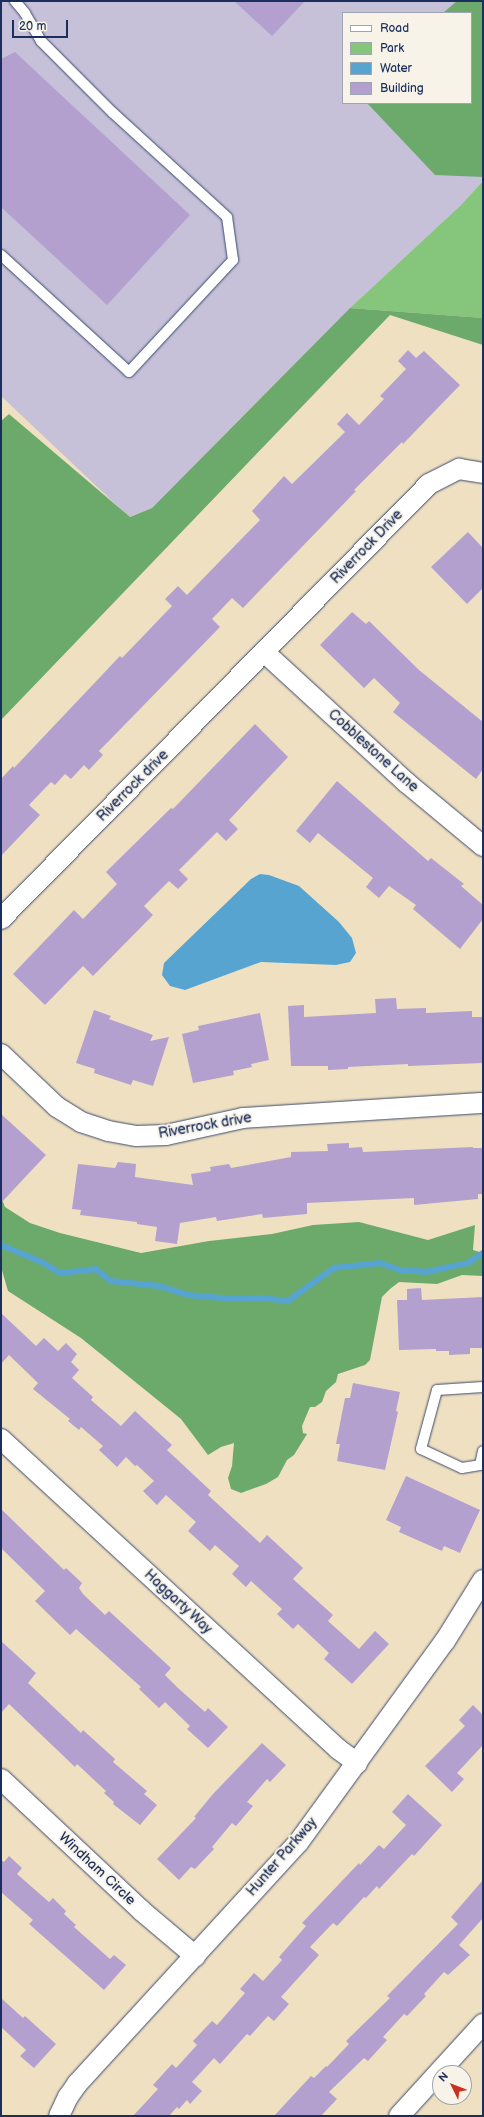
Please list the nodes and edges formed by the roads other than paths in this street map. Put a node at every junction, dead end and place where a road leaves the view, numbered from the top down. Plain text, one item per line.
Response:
1 (15, 1) edge
2 (1, 255) edge
3 (483, 473) edge
4 (264, 652) junction
5 (483, 846) edge
6 (1, 919) edge
7 (1, 1054) edge
8 (483, 1103) edge
9 (483, 1387) edge
10 (1, 1439) edge
11 (483, 1451) edge
12 (483, 1580) edge
13 (357, 1763) junction
14 (1, 1779) edge
15 (194, 1956) junction
16 (483, 2024) edge
17 (59, 2116) edge
18 (399, 2116) edge

1 - 2 lane
3 - 4 street, Riverrock Drive
4 - 5 street, Cobblestone Lane
4 - 6 street, Riverrock drive
7 - 8 street, Riverrock drive
9 - 11 lane
10 - 13 street, Haggarty Way
12 - 13 street, Hunter Parkway
13 - 15 street, Hunter Parkway
14 - 15 street, Windham Circle
15 - 17 street, Hunter Parkway
16 - 18 street

